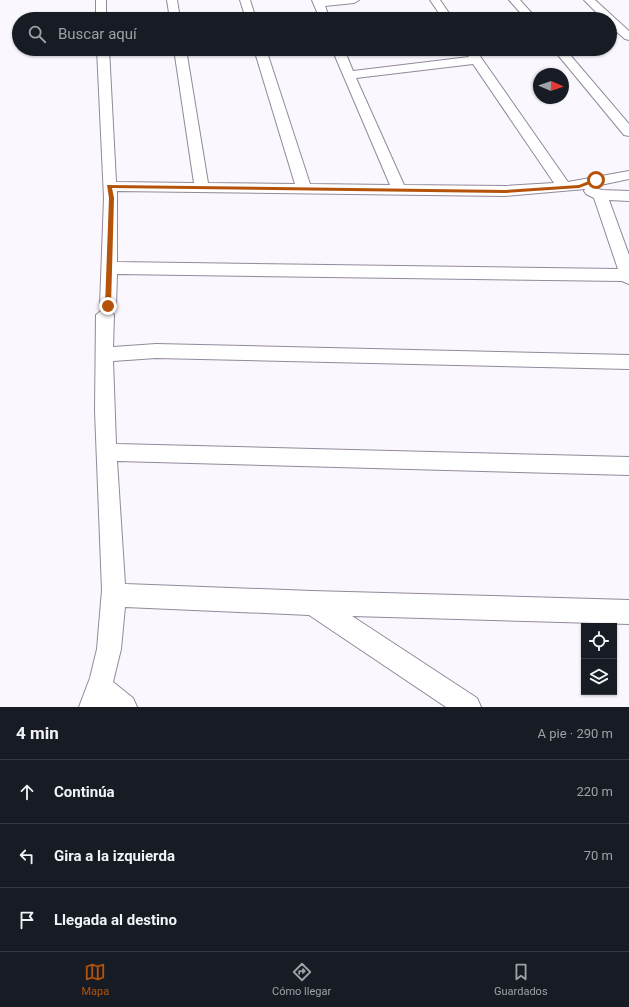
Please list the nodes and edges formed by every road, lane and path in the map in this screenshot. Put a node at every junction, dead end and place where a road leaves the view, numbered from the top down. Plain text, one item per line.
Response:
1 (100, 0) edge
2 (172, 0) edge
3 (245, 0) edge
4 (354, 0) edge
5 (435, 0) edge
6 (514, 0) edge
7 (589, 0) edge
8 (318, 2) edge
9 (101, 12) edge
10 (175, 12) edge
11 (248, 12) edge
12 (322, 12) edge
13 (443, 12) edge
14 (525, 12) edge
15 (602, 12) edge
16 (617, 26) edge
17 (629, 37) edge
18 (103, 56) edge
19 (181, 56) edge
20 (262, 56) edge
21 (341, 56) edge
22 (474, 56) edge
23 (565, 56) edge
24 (477, 60) junction
25 (349, 75) junction
26 (629, 132) edge
27 (629, 175) edge
28 (109, 186) junction
29 (579, 186) junction
30 (564, 187) junction
31 (202, 188) junction
32 (304, 189) junction
33 (399, 190) junction
34 (600, 195) junction
35 (629, 196) edge
36 (108, 268) junction
37 (628, 276) edge
38 (104, 355) junction
39 (629, 362) edge
40 (106, 452) junction
41 (629, 466) edge
42 (115, 595) junction
43 (312, 604) junction
44 (629, 612) edge
45 (96, 698) edge
46 (124, 707) edge
47 (468, 707) edge

1 - 9 street
2 - 10 street
3 - 11 street
4 - 8 street
5 - 13 street
6 - 14 street
7 - 15 street
8 - 12 street
16 - 17 street
18 - 28 street
19 - 31 street
20 - 32 street
21 - 25 street
22 - 24 street
23 - 26 street
24 - 25 street
24 - 30 street
25 - 33 street
27 - 29 street
28 - 31 street
28 - 36 street
29 - 30 street
29 - 34 street
30 - 33 street
31 - 32 street
32 - 33 street
34 - 35 street
34 - 37 street
36 - 37 street
36 - 38 street
38 - 39 street
38 - 40 street
40 - 41 street
40 - 42 street
42 - 43 street
42 - 45 street
43 - 44 street
43 - 47 street
45 - 46 street

